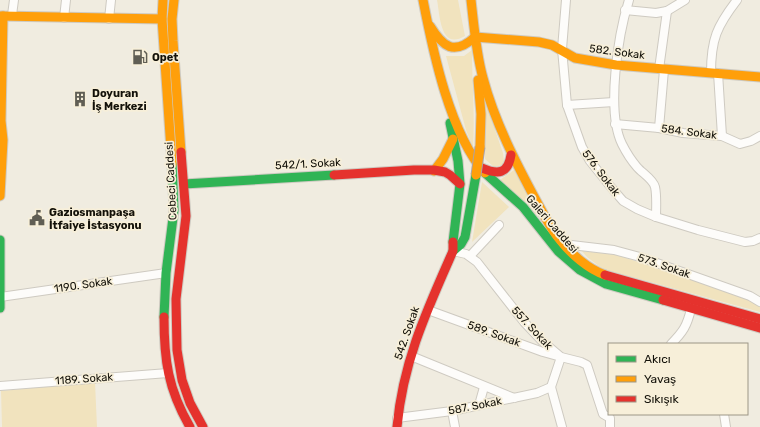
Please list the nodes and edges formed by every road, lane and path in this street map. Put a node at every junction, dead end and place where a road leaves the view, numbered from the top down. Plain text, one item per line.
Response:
1 (14, 0) edge
2 (66, 0) edge
3 (111, 0) edge
4 (163, 0) edge
5 (174, 0) edge
6 (423, 0) edge
7 (471, 0) edge
8 (566, 0) edge
9 (629, 0) edge
10 (685, 0) edge
11 (737, 0) edge
12 (625, 10) junction
13 (667, 11) junction
14 (5, 16) edge
15 (64, 18) junction
16 (109, 19) junction
17 (162, 19) junction
18 (172, 19) junction
19 (427, 20) junction
20 (475, 37) junction
21 (562, 49) junction
22 (478, 58) junction
23 (616, 65) junction
24 (1, 69) edge
25 (661, 69) junction
26 (714, 73) junction
27 (760, 77) edge
28 (446, 94) junction
29 (614, 102) junction
30 (567, 105) junction
31 (0, 122) edge
32 (615, 124) junction
33 (659, 128) junction
34 (722, 136) junction
35 (760, 136) edge
36 (454, 139) junction
37 (511, 155) junction
38 (1, 169) edge
39 (477, 170) junction
40 (434, 171) junction
41 (184, 184) junction
42 (460, 184) junction
43 (173, 185) junction
44 (0, 196) edge
45 (656, 217) junction
46 (500, 225) dead end
47 (760, 238) edge
48 (0, 240) edge
49 (563, 244) junction
50 (453, 251) junction
51 (470, 256) junction
52 (166, 273) junction
53 (0, 297) edge
54 (760, 302) edge
55 (0, 308) edge
56 (691, 309) junction
57 (428, 310) junction
58 (760, 320) edge
59 (760, 328) edge
60 (672, 343) edge
61 (411, 356) junction
62 (561, 357) junction
63 (168, 373) junction
64 (0, 386) edge
65 (484, 387) junction
66 (551, 387) junction
67 (514, 398) junction
68 (479, 405) junction
69 (608, 409) edge
70 (452, 411) junction
71 (603, 414) junction
72 (195, 415) junction
73 (724, 415) edge
74 (397, 423) edge
75 (188, 425) edge
76 (202, 427) edge
77 (455, 427) edge
78 (562, 427) edge
79 (610, 427) edge
80 (726, 427) edge

1 - 14 street
2 - 15 street
3 - 16 street
4 - 17 main road, Cebeci Caddesi
5 - 18 main road, Cebeci Caddesi
6 - 19 main road, Galeri Caddesi
7 - 20 main road, Galeri Caddesi
8 - 21 street, 576. Sokak
9 - 12 street
10 - 13 street
11 - 26 street
12 - 13 street
12 - 23 street
13 - 25 street
14 - 15 main road
14 - 24 main road
15 - 16 main road
16 - 17 main road
17 - 18 main road
17 - 43 main road, Cebeci Caddesi
18 - 41 main road, Cebeci Caddesi
19 - 20 main road
19 - 28 main road, Galeri Caddesi
20 - 21 main road, 582. Sokak
20 - 22 main road, Galeri Caddesi
21 - 23 main road, 582. Sokak
21 - 30 street, 576. Sokak
22 - 37 main road, Galeri Caddesi
22 - 39 main road, bridge
23 - 25 main road, 582. Sokak
23 - 29 street
24 - 31 main road
25 - 26 main road, 582. Sokak
25 - 33 street
26 - 27 main road, 582. Sokak
26 - 34 street
28 - 36 main road
28 - 39 main road, Galeri Caddesi
29 - 30 street
29 - 32 street
30 - 45 street, 576. Sokak
31 - 38 main road
32 - 33 street, 584. Sokak
32 - 45 street
33 - 34 street, 584. Sokak
34 - 35 street, 584. Sokak
36 - 40 main road
36 - 42 main road
37 - 39 main road
37 - 49 main road, Galeri Caddesi
38 - 44 main road
39 - 50 main road
39 - 56 main road, Galeri Caddesi
40 - 41 main road, 542/1. Sokak
40 - 42 main road, 542/1. Sokak
41 - 43 main road, 542/1. Sokak
41 - 72 main road, Cebeci Caddesi
42 - 50 main road
43 - 52 main road, Cebeci Caddesi
45 - 47 street, 576. Sokak
46 - 51 street
48 - 53 main road
49 - 54 street, 573. Sokak
49 - 58 main road, Galeri Caddesi
50 - 51 street
50 - 57 main road, 542. Sokak
51 - 62 street, 557. Sokak
52 - 53 street, 1190. Sokak
52 - 63 main road, Cebeci Caddesi
53 - 55 main road
56 - 59 main road, Galeri Caddesi
56 - 60 street
57 - 61 main road, 542. Sokak
57 - 62 street, 589. Sokak
61 - 65 street
61 - 74 main road, 542. Sokak
62 - 66 street
62 - 71 street, 557. Sokak
63 - 64 street, 1189. Sokak
63 - 75 main road, Cebeci Caddesi
65 - 67 street
65 - 68 street
66 - 67 street, 587. Sokak
66 - 78 street
67 - 68 street, 587. Sokak
68 - 70 street, 587. Sokak
69 - 71 street
70 - 74 street, 587. Sokak
70 - 77 street
71 - 79 street, 557. Sokak
72 - 75 main road
72 - 76 main road, Cebeci Caddesi
73 - 80 street

